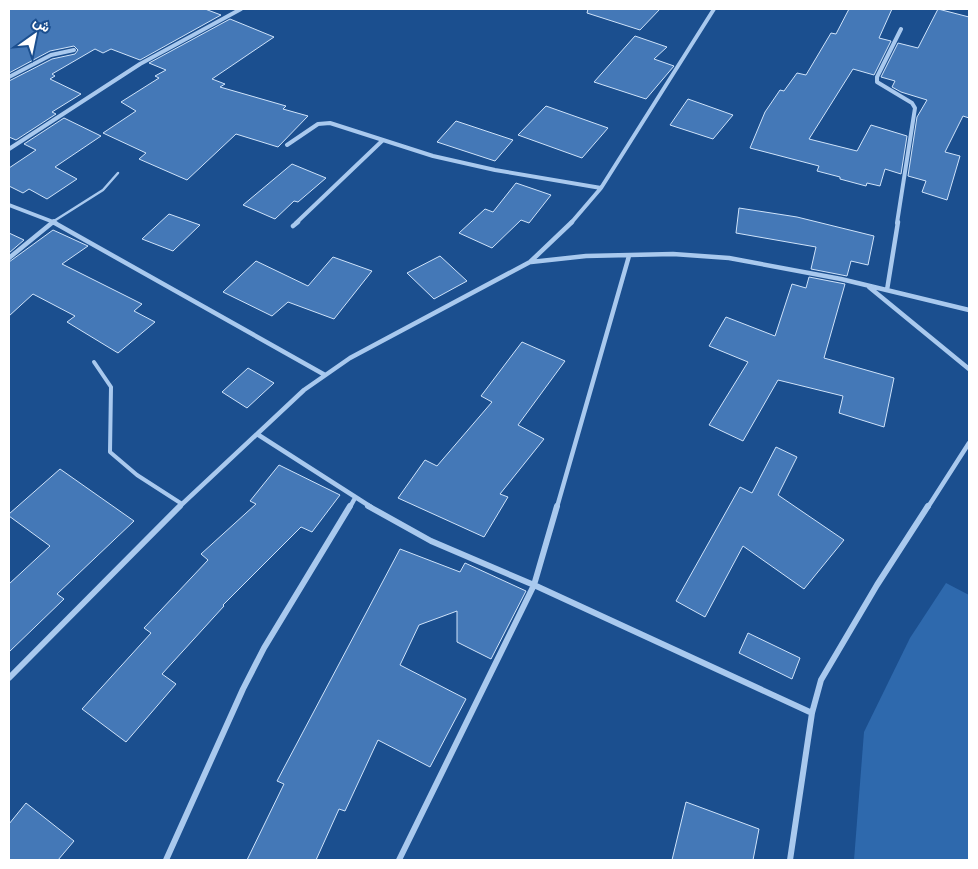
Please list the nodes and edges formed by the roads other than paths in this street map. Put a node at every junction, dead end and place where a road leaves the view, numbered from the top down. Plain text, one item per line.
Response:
1 (241, 9) edge
2 (714, 9) edge
3 (901, 28) dead end
4 (74, 50) dead end
5 (9, 77) edge
6 (383, 140) junction
7 (287, 146) dead end
8 (9, 149) edge
9 (118, 173) dead end
10 (602, 188) junction
11 (9, 205) edge
12 (54, 222) junction
13 (293, 226) dead end
14 (629, 256) junction
15 (9, 258) edge
16 (530, 262) junction
17 (868, 286) junction
18 (887, 290) junction
19 (969, 310) edge
20 (94, 362) dead end
21 (969, 369) edge
22 (325, 375) junction
23 (257, 434) junction
24 (969, 443) edge
25 (354, 498) junction
26 (182, 504) junction
27 (534, 585) junction
28 (9, 678) edge
29 (812, 713) junction
30 (166, 860) edge
31 (399, 860) edge
32 (790, 860) edge

1 - 8 street
2 - 10 street
3 - 18 street
4 - 5 street
6 - 7 street
6 - 10 street
6 - 13 street
9 - 12 lane
10 - 16 street
11 - 12 street
12 - 15 street
12 - 22 street
14 - 16 street
14 - 17 street
14 - 27 street
16 - 22 street
17 - 18 street
17 - 21 street
18 - 19 street
20 - 26 lane
22 - 23 street
23 - 25 street
23 - 26 street
24 - 29 street
25 - 27 street
25 - 30 street
26 - 28 street
27 - 29 street
27 - 31 street
29 - 32 street

